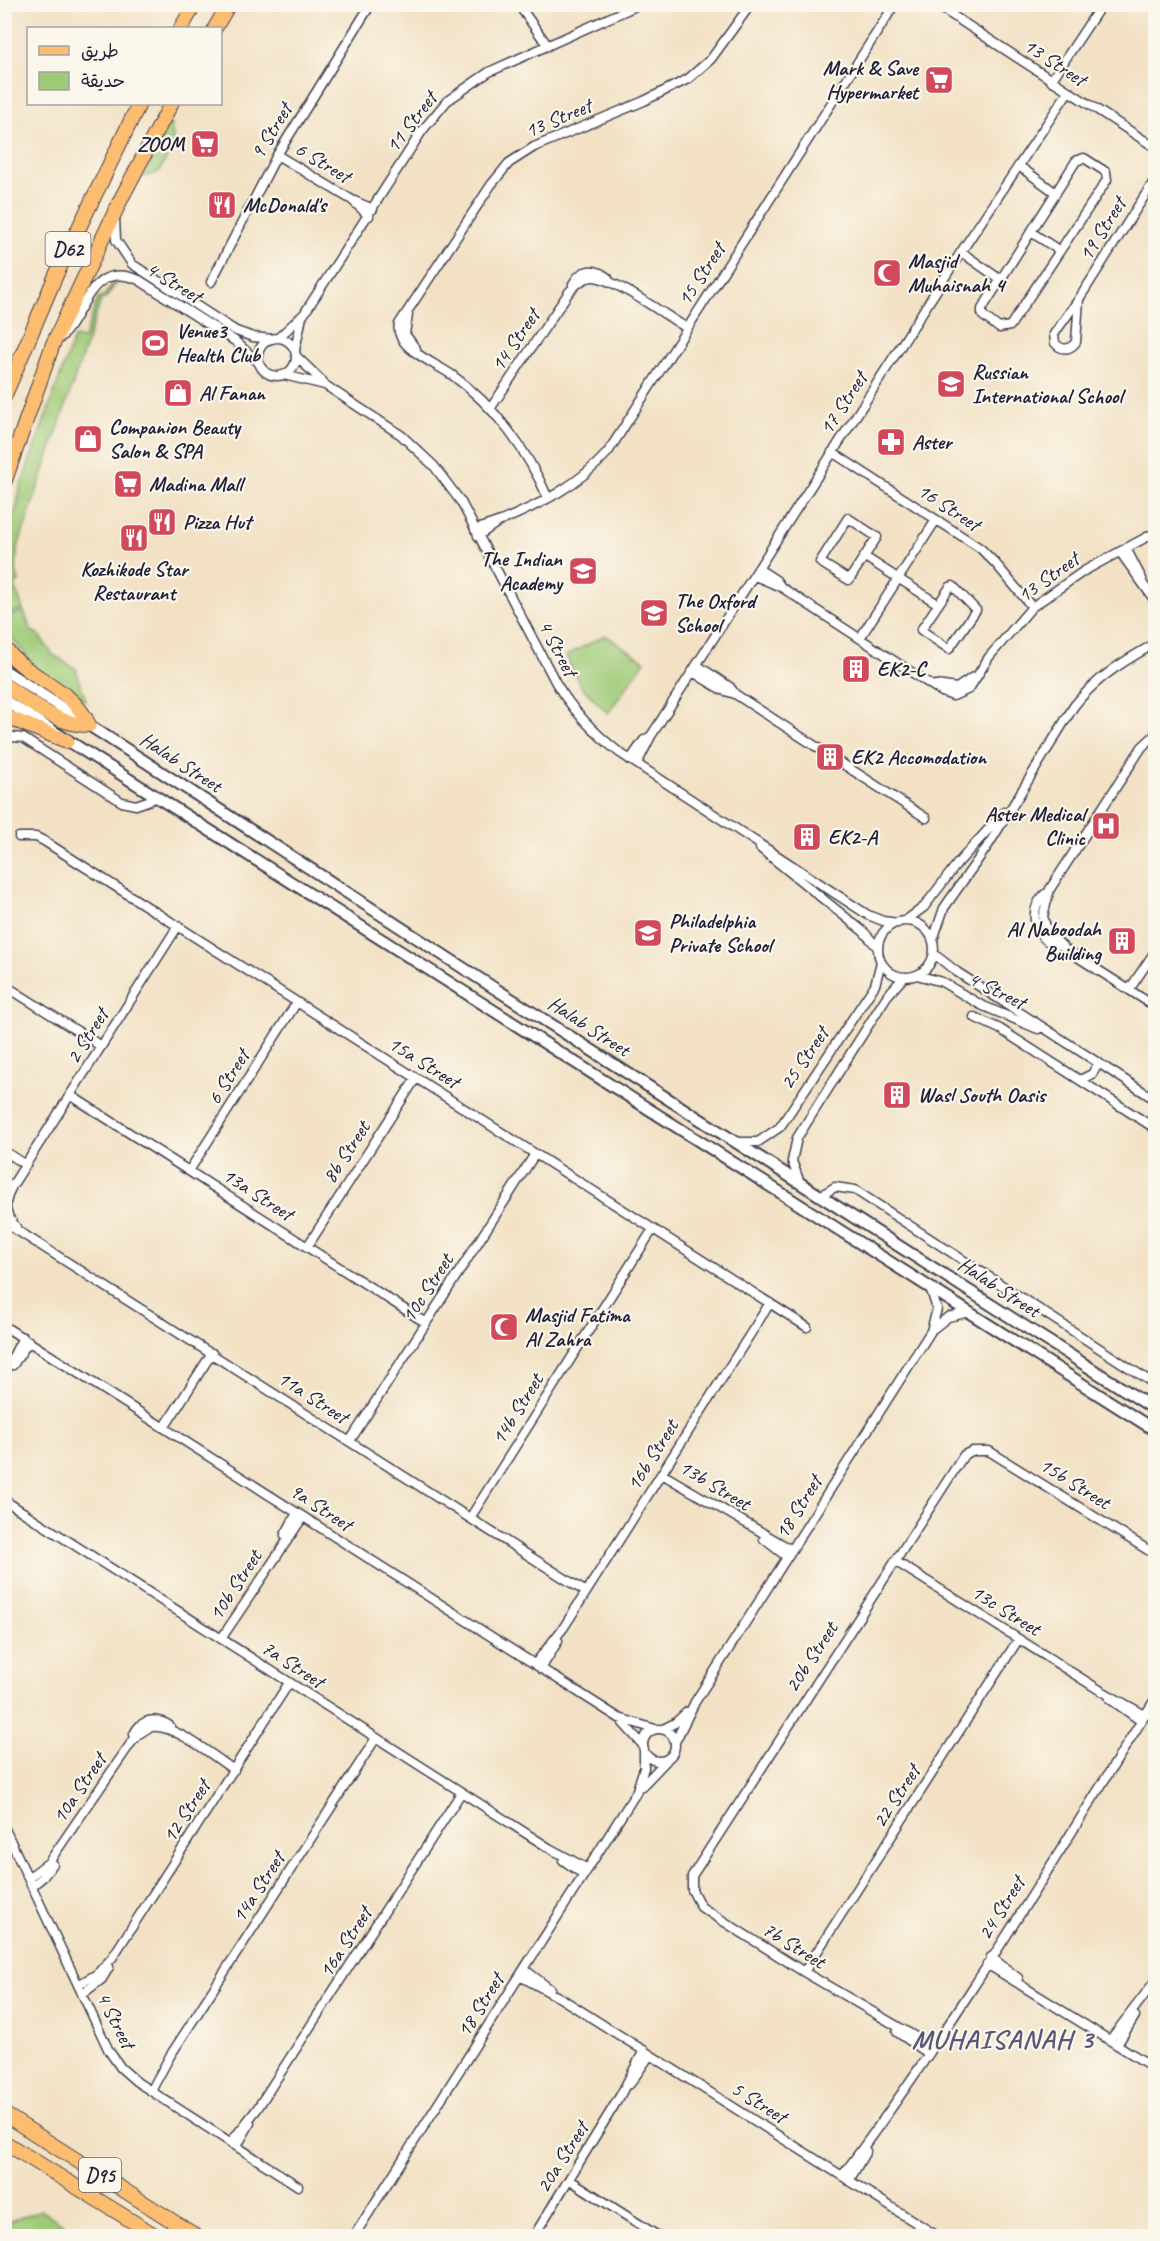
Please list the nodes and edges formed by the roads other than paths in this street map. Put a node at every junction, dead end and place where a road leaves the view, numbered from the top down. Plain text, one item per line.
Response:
1 (195, 4) edge
2 (229, 4) edge
3 (371, 4) edge
4 (518, 4) edge
5 (640, 4) edge
6 (751, 4) edge
7 (895, 4) edge
8 (935, 4) edge
9 (1102, 4) edge
10 (182, 27) edge
11 (216, 27) edge
12 (544, 47) junction
13 (1051, 81) junction
14 (1068, 92) junction
15 (139, 105) edge
16 (170, 105) edge
17 (1155, 148) edge
18 (277, 155) junction
19 (1018, 168) junction
20 (1155, 178) edge
21 (1055, 194) junction
22 (115, 212) junction
23 (371, 213) junction
24 (1031, 232) junction
25 (963, 250) junction
26 (1060, 251) junction
27 (1002, 278) junction
28 (211, 282) dead end
29 (1079, 299) junction
30 (303, 314) junction
31 (687, 328) junction
32 (275, 338) junction
33 (53, 344) junction
34 (295, 353) junction
35 (258, 362) junction
36 (284, 375) junction
37 (325, 385) junction
38 (4, 397) edge
39 (490, 409) junction
40 (832, 453) junction
41 (4, 483) edge
42 (548, 498) junction
43 (936, 520) junction
44 (1155, 532) edge
45 (476, 533) junction
46 (1123, 550) junction
47 (865, 556) junction
48 (757, 572) junction
49 (899, 578) junction
50 (1150, 595) edge
51 (938, 604) junction
52 (1032, 608) junction
53 (1155, 610) edge
54 (860, 638) junction
55 (1155, 643) edge
56 (4, 647) edge
57 (695, 668) junction
58 (4, 670) edge
59 (4, 685) edge
60 (4, 700) edge
61 (4, 716) edge
62 (88, 725) junction
63 (1155, 734) edge
64 (4, 736) edge
65 (68, 741) junction
66 (634, 761) junction
67 (156, 798) junction
68 (1014, 801) junction
69 (926, 818) dead end
70 (724, 819) junction
71 (19, 837) dead end
72 (902, 922) junction
73 (178, 926) junction
74 (933, 940) junction
75 (878, 948) junction
76 (1155, 950) edge
77 (934, 954) junction
78 (881, 962) junction
79 (917, 975) junction
80 (904, 977) junction
81 (4, 985) edge
82 (1129, 990) junction
83 (297, 1002) junction
84 (1155, 1007) edge
85 (974, 1017) dead end
86 (1060, 1039) junction
87 (101, 1047) junction
88 (1102, 1065) junction
89 (416, 1078) junction
90 (1080, 1080) junction
91 (1096, 1090) junction
92 (70, 1095) junction
93 (1155, 1100) edge
94 (1155, 1129) edge
95 (732, 1141) junction
96 (4, 1151) edge
97 (535, 1154) junction
98 (26, 1165) junction
99 (189, 1171) junction
100 (800, 1184) junction
101 (12, 1186) junction
102 (4, 1193) edge
103 (820, 1196) junction
104 (4, 1222) edge
105 (653, 1228) junction
106 (21, 1231) junction
107 (307, 1247) junction
108 (930, 1287) junction
109 (770, 1303) junction
110 (970, 1312) junction
111 (426, 1323) junction
112 (4, 1326) edge
113 (807, 1327) dead end
114 (931, 1331) junction
115 (26, 1339) junction
116 (212, 1353) junction
117 (4, 1374) edge
118 (1155, 1385) edge
119 (1155, 1410) edge
120 (164, 1428) junction
121 (1155, 1431) edge
122 (350, 1441) junction
123 (972, 1451) joint
124 (662, 1474) junction
125 (4, 1500) edge
126 (4, 1507) edge
127 (18, 1510) junction
128 (300, 1515) junction
129 (470, 1518) junction
130 (790, 1553) junction
131 (1155, 1555) edge
132 (895, 1561) junction
133 (586, 1592) junction
134 (221, 1639) junction
135 (1018, 1640) junction
136 (538, 1667) junction
137 (289, 1683) junction
138 (1155, 1698) edge
139 (695, 1702) junction
140 (619, 1718) junction
141 (1143, 1718) junction
142 (659, 1729) junction
143 (376, 1738) junction
144 (675, 1742) junction
145 (643, 1748) junction
146 (668, 1759) junction
147 (234, 1770) junction
148 (461, 1793) junction
149 (636, 1793) junction
150 (4, 1827) edge
151 (586, 1872) junction
152 (30, 1882) junction
153 (692, 1890) joint
154 (112, 1958) junction
155 (989, 1961) junction
156 (522, 1972) junction
157 (804, 1972) junction
158 (1155, 1980) edge
159 (78, 1984) junction
160 (82, 1994) junction
161 (1114, 2042) junction
162 (931, 2051) junction
163 (647, 2053) junction
164 (1155, 2069) edge
165 (148, 2090) junction
166 (4, 2114) edge
167 (4, 2142) edge
168 (234, 2144) junction
169 (845, 2178) junction
170 (570, 2180) junction
171 (298, 2186) dead end
172 (156, 2236) edge
173 (196, 2236) edge
174 (354, 2236) edge
175 (534, 2236) edge
176 (658, 2236) edge
177 (937, 2236) edge

1 - 10 main road
2 - 11 main road
3 - 18 street, 9 Street
4 - 12 street
5 - 12 street, 11 Street
6 - 39 street, 13 Street
7 - 31 street, 15 Street
8 - 13 street, 13 Street
9 - 13 street
12 - 23 street, 11 Street
13 - 14 street, 13 Street
14 - 17 street, 13 Street
14 - 19 street, 17 Street
15 - 38 main road, D62
16 - 22 main road, D62
18 - 23 street, 6 Street
18 - 28 street, 9 Street
19 - 21 street
19 - 25 street, 17 Street
20 - 29 street, 19 Street
21 - 24 street
21 - 26 street
22 - 32 street, 4 Street
22 - 33 main road, D62
23 - 30 street, 11 Street
24 - 26 street
24 - 27 street
25 - 27 street
25 - 40 street, 17 Street
26 - 27 street
29 - 29 street, 19 Street
30 - 32 street, 11 Street
30 - 34 street, 11 Street
31 - 39 street, 14 Street
31 - 42 street, 15 Street
32 - 34 street
32 - 35 street
33 - 35 street, 4 Street
33 - 41 main road, D62
34 - 36 street
34 - 37 street, 4 Street
35 - 36 street
36 - 37 street, 4 Street
37 - 45 street, 4 Street
39 - 42 street, 13 Street
40 - 43 street, 16 Street
40 - 48 street, 17 Street
42 - 45 street, 15 Street
43 - 49 street
43 - 52 street, 16 Street
44 - 46 street, 13 Street
45 - 66 street, 4 Street
46 - 50 street
46 - 52 street, 13 Street
47 - 47 street
47 - 49 street
48 - 54 street, 13 Street
48 - 57 street, 17 Street
49 - 51 street
49 - 54 street
50 - 53 street
51 - 51 street
52 - 54 street, 13 Street
55 - 68 street
56 - 62 main road
57 - 66 street, 17 Street
57 - 69 street
58 - 62 street, Halab Street
59 - 62 main road
60 - 65 street, Halab Street
61 - 65 main road
62 - 95 street, Halab Street
63 - 82 street
64 - 67 street
65 - 67 street, Halab Street
66 - 70 street, 4 Street
67 - 108 street, Halab Street
68 - 72 street
68 - 74 street
70 - 72 street, 4 Street
70 - 75 street, 4 Street
71 - 73 street, 15a Street
72 - 74 street
72 - 75 street
73 - 83 street, 15a Street
73 - 87 street, 2 Street
74 - 77 street
75 - 78 street
76 - 82 street
77 - 79 street
77 - 86 street, 4 Street
78 - 80 street
78 - 95 street, 25 Street
79 - 80 street
79 - 86 street, 4 Street
80 - 100 street, 25 Street
81 - 87 street
82 - 84 street
83 - 89 street, 15a Street
83 - 99 street, 6 Street
85 - 90 street
86 - 88 street, 4 Street
87 - 92 street, 2 Street
88 - 90 street
88 - 91 street
88 - 93 street, 4 Street
89 - 97 street, 15a Street
89 - 107 street, 8b Street
90 - 91 street
91 - 94 street
92 - 98 street, 2 Street
92 - 99 street, 13a Street
95 - 100 street, Halab Street
96 - 98 street
97 - 105 street, 15a Street
97 - 111 street, 10c Street
98 - 101 street, 11a Street
99 - 107 street, 13a Street
100 - 103 street, Halab Street
101 - 102 street, 11a Street
101 - 106 street, 11a Street
103 - 118 street
103 - 119 street, Halab Street
104 - 106 street, 11a Street
105 - 109 street, 15a Street
105 - 129 street, 14b Street
106 - 116 street, 11a Street
107 - 111 street, 13a Street
108 - 110 street, Halab Street
108 - 114 street, 18 Street
109 - 113 street, 15a Street
109 - 124 street, 16b Street
110 - 114 street, 18 Street
110 - 121 street, Halab Street
111 - 122 street, 10c Street
112 - 115 street, 9a Street
114 - 130 street, 18 Street
115 - 117 street
115 - 120 street, 9a Street
116 - 120 street
116 - 122 street, 11a Street
120 - 128 street, 9a Street
122 - 129 street, 11a Street
123 - 131 street, 15b Street
123 - 132 street, 20b Street
124 - 130 street, 13b Street
124 - 133 street, 16b Street
125 - 127 street, 7a Street
126 - 127 street, 7a Street
127 - 134 street, 7a Street
128 - 134 street, 10b Street
128 - 136 street, 9a Street
129 - 133 street, 11a Street
130 - 139 street, 18 Street
132 - 135 street, 13c Street
132 - 153 street, 20b Street
133 - 136 street, 16b Street
134 - 137 street, 7a Street
135 - 141 street, 13c Street
135 - 157 street, 22 Street
136 - 140 street, 9a Street
137 - 143 street, 7a Street
137 - 147 street, 12 Street
138 - 141 street, 24 Street
139 - 142 street, 18 Street
139 - 144 street, 18 Street
140 - 142 street, 9a Street
140 - 145 street, 9a Street
141 - 155 street, 24 Street
142 - 144 street
142 - 145 street
143 - 148 street, 7a Street
143 - 165 street, 14a Street
144 - 146 street
145 - 146 street
145 - 149 street, 18 Street
146 - 149 street, 18 Street
147 - 152 street, 10a Street
147 - 154 street, 12 Street
148 - 151 street, 7a Street
148 - 168 street, 16a Street
149 - 151 street, 18 Street
150 - 152 street, 4 Street
151 - 156 street, 18 Street
152 - 159 street, 4 Street
153 - 157 street, 7b Street
154 - 159 street, 12 Street
154 - 160 street, 12 Street
155 - 161 street
155 - 162 street, 24 Street
156 - 163 street, 5 Street
156 - 174 street, 18 Street
157 - 162 street, 7b Street
158 - 161 street
159 - 160 street, 4 Street
160 - 165 street, 4 Street
161 - 164 street
162 - 169 street, 24 Street
163 - 169 street, 5 Street
163 - 170 street, 20a Street
165 - 168 street, 4 Street
166 - 173 main road, D95
167 - 172 main road, D95
168 - 171 street, 4 Street
169 - 177 street, 5 Street
170 - 175 street, 20a Street
170 - 176 street

